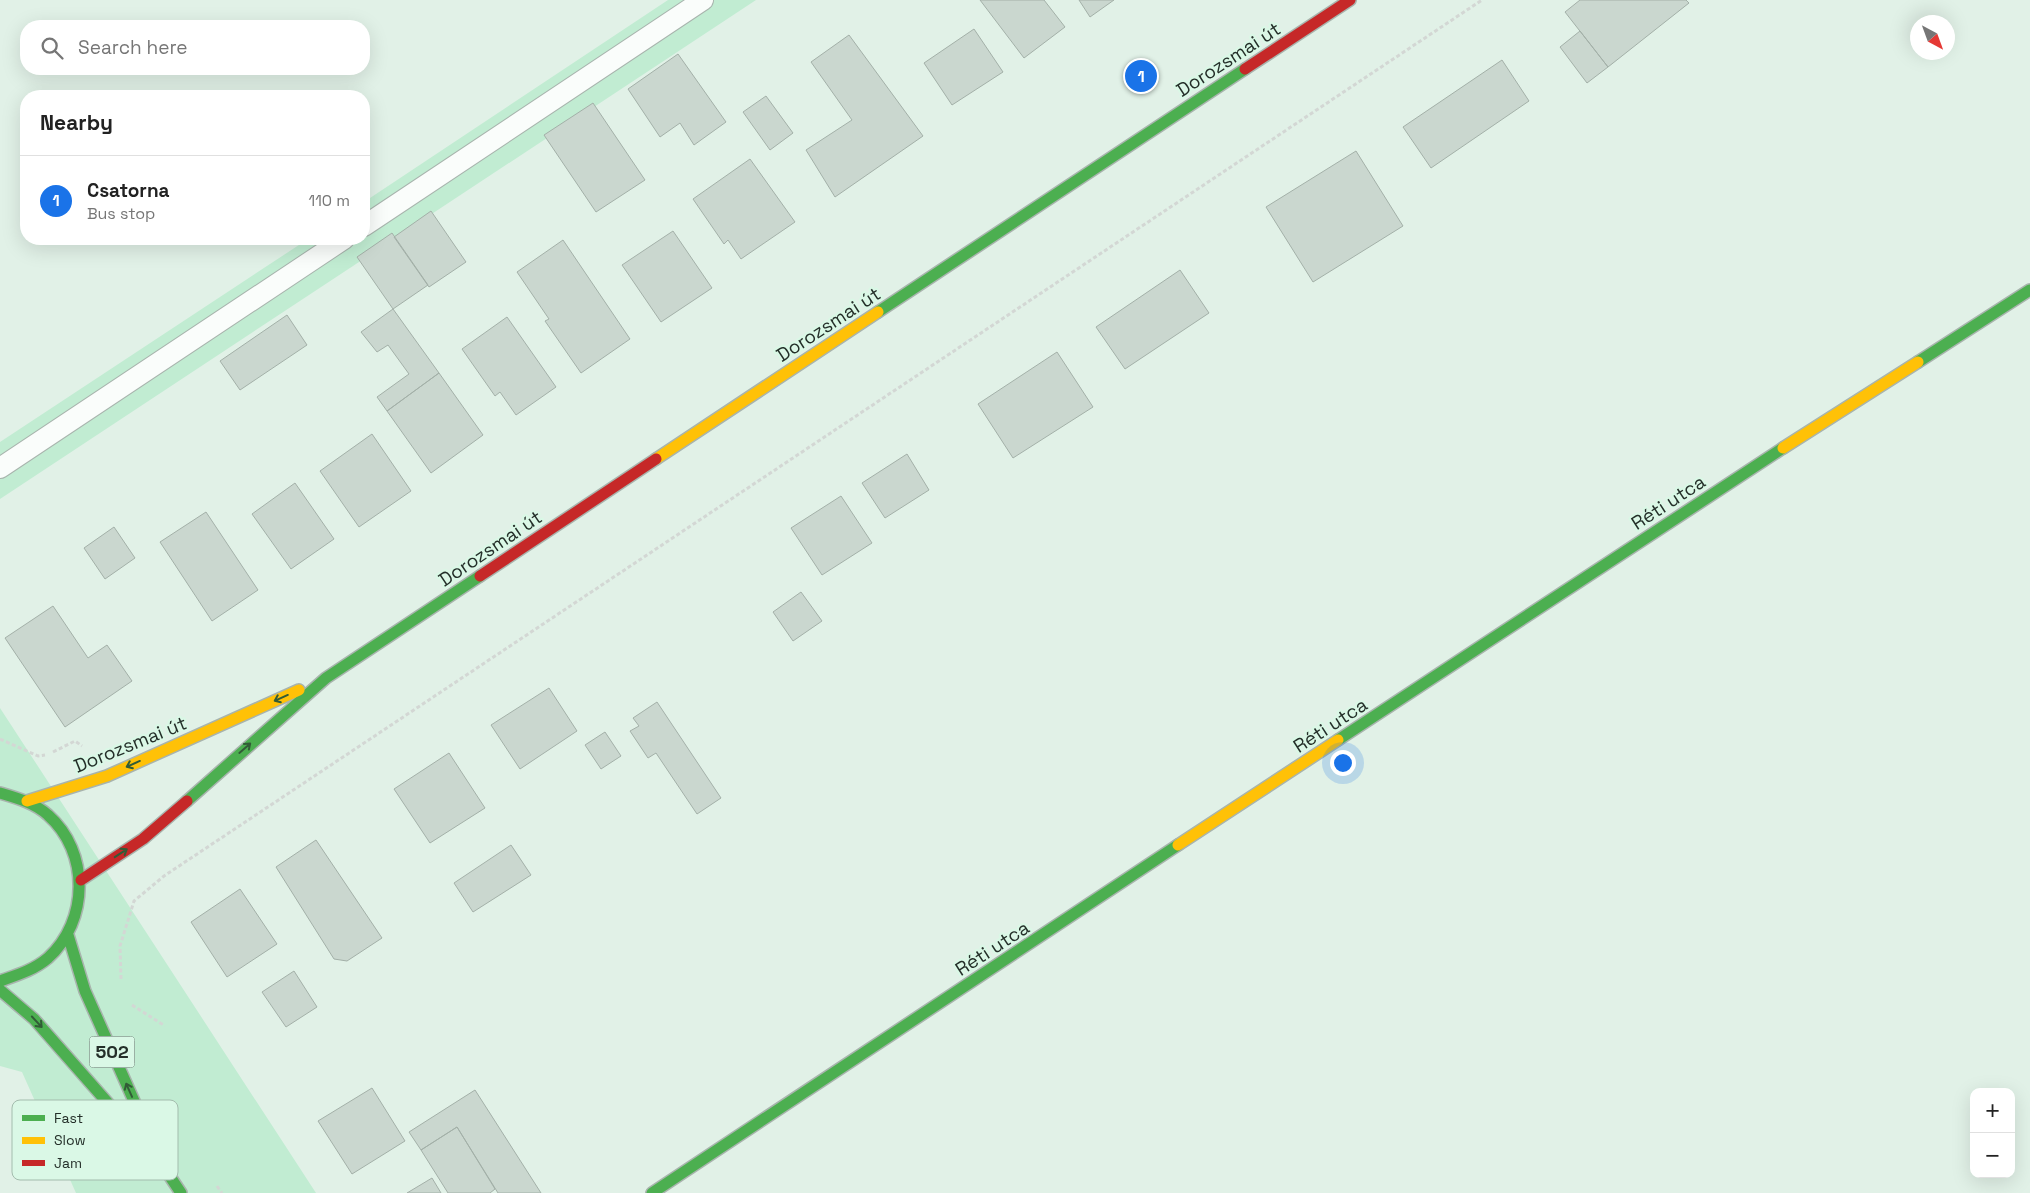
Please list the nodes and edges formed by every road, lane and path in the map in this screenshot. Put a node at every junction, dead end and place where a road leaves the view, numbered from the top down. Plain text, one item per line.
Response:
1 (703, 0) edge
2 (1350, 0) edge
3 (1482, 0) edge
4 (370, 222) edge
5 (335, 245) edge
6 (2030, 290) edge
7 (0, 468) edge
8 (326, 678) junction
9 (0, 739) edge
10 (83, 747) dead end
11 (0, 793) edge
12 (27, 801) junction
13 (81, 880) junction
14 (68, 935) junction
15 (121, 980) dead end
16 (0, 981) edge
17 (0, 990) edge
18 (128, 1002) dead end
19 (165, 1026) dead end
20 (106, 1100) edge
21 (134, 1100) edge
22 (172, 1180) edge
23 (180, 1193) edge
24 (652, 1193) edge

1 - 4 lane
2 - 8 main road, Dorozsmai út
3 - 15 path
5 - 7 lane
6 - 24 main road, Réti utca
8 -> 12 main road, Dorozsmai út
13 -> 8 main road, Dorozsmai út
9 - 10 path
11 - 12 main road
12 - 13 main road
13 - 14 main road
14 - 16 main road
21 -> 14 main road, 502
17 -> 20 main road, 502
18 - 19 path
22 - 23 main road, 502

